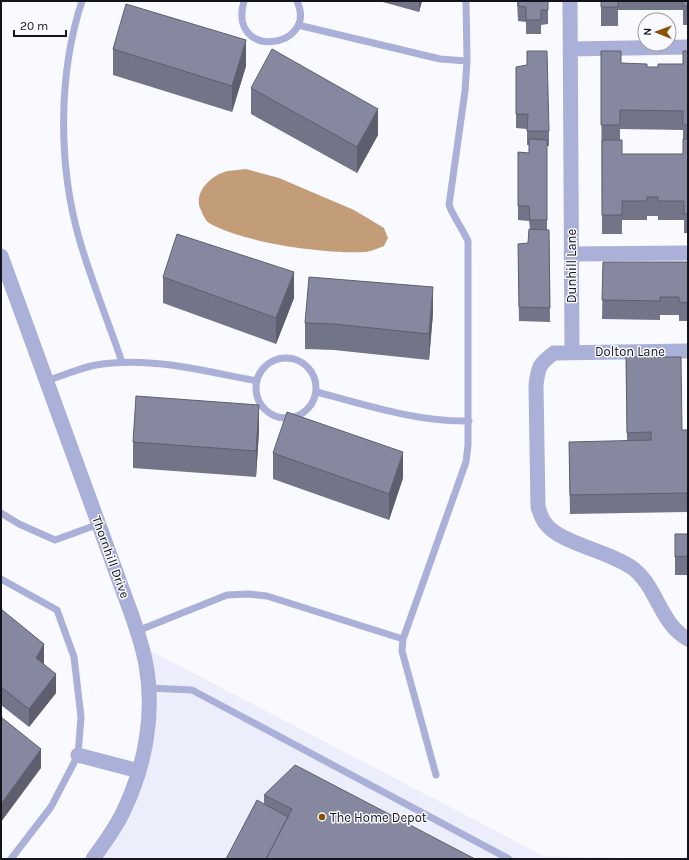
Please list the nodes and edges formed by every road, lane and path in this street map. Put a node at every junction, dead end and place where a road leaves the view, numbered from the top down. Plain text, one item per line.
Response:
1 (82, 1) edge
2 (244, 1) edge
3 (297, 1) edge
4 (466, 1) edge
5 (570, 1) edge
6 (298, 25) junction
7 (688, 47) edge
8 (570, 49) junction
9 (467, 61) junction
10 (688, 252) edge
11 (571, 254) junction
12 (1, 256) edge
13 (572, 351) junction
14 (688, 351) edge
15 (122, 362) junction
16 (46, 381) junction
17 (257, 381) junction
18 (317, 392) junction
19 (468, 421) junction
20 (1, 513) edge
21 (99, 524) junction
22 (1, 579) edge
23 (137, 631) junction
24 (403, 639) junction
25 (688, 639) edge
26 (149, 688) junction
27 (78, 755) junction
28 (139, 771) junction
29 (436, 776) dead end
30 (11, 859) edge
31 (93, 859) edge
32 (509, 859) edge

1 - 15 lane
2 - 6 lane
3 - 6 lane
4 - 9 lane
5 - 8 street, Dunhill Lane
6 - 9 lane
7 - 8 street
8 - 11 street, Dunhill Lane
9 - 19 lane
10 - 11 street
11 - 13 street, Dunhill Lane
12 - 16 street, Thornhill Drive
13 - 14 street, Dolton Lane
13 - 25 street
15 - 16 lane
15 - 17 lane
16 - 21 street, Thornhill Drive
17 - 18 lane
17 - 18 lane
18 - 19 lane
19 - 24 lane
20 - 21 lane
21 - 23 street, Thornhill Drive
22 - 27 lane
23 - 24 lane
23 - 26 street, Thornhill Drive
24 - 29 lane
26 - 28 street, Thornhill Drive
26 - 32 lane
27 - 28 street
27 - 30 lane
28 - 31 street, Thornhill Drive

